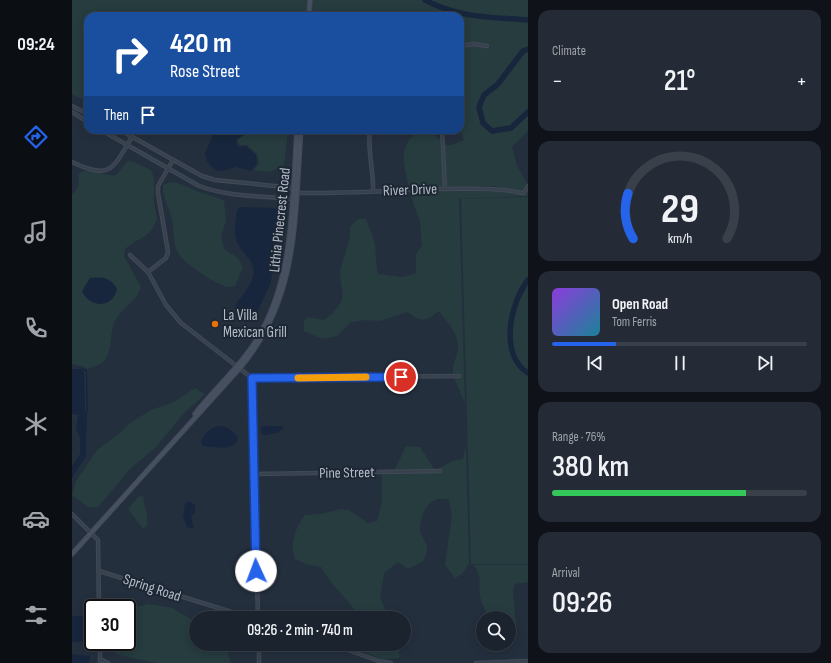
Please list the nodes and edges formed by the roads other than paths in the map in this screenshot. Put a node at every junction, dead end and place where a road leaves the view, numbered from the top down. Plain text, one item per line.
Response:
1 (310, 0) edge
2 (309, 12) edge
3 (464, 45) edge
4 (487, 46) dead end
5 (72, 106) edge
6 (72, 112) edge
7 (84, 112) edge
8 (84, 120) edge
9 (108, 134) edge
10 (127, 134) edge
11 (297, 134) edge
12 (301, 134) edge
13 (370, 134) edge
14 (442, 134) edge
15 (132, 137) junction
16 (128, 145) junction
17 (173, 160) junction
18 (72, 162) edge
19 (168, 168) junction
20 (528, 186) edge
21 (294, 188) junction
22 (445, 189) junction
23 (373, 192) junction
24 (296, 193) junction
25 (293, 199) junction
26 (130, 255) dead end
27 (148, 272) junction
28 (238, 367) junction
29 (459, 376) dead end
30 (252, 378) junction
31 (440, 471) dead end
32 (255, 474) junction
33 (72, 514) edge
34 (91, 533) junction
35 (72, 554) edge
36 (99, 571) junction
37 (99, 599) edge
38 (228, 611) edge
39 (258, 611) edge
40 (100, 651) edge
41 (259, 651) edge
42 (351, 651) edge
43 (100, 659) junction
44 (528, 661) edge
45 (100, 663) edge
46 (108, 663) edge
47 (259, 663) edge
48 (391, 663) edge
49 (476, 663) edge

1 - 2 main road
3 - 4 street
5 - 7 street
6 - 8 street
9 - 16 street
10 - 15 street
11 - 21 main road, Lithia Pinecrest Road
12 - 21 main road, Lithia Pinecrest Road
13 - 23 street
14 - 22 street
15 - 16 street
15 - 17 street
16 - 18 street
16 - 19 street
17 - 19 street
17 - 21 street
19 - 25 street
19 - 27 street
20 - 22 street, River Drive
21 - 24 main road, Lithia Pinecrest Road
21 - 25 main road, Lithia Pinecrest Road
22 - 23 street, River Drive
23 - 24 street, River Drive
24 - 25 main road, Lithia Pinecrest Road
25 - 28 main road, Lithia Pinecrest Road
26 - 27 street
27 - 28 street
28 - 30 street
28 - 34 main road, Lithia Pinecrest Road
29 - 30 street
30 - 32 street
31 - 32 street, Pine Street
32 - 39 street
33 - 34 street
34 - 35 main road, Lithia Pinecrest Road
34 - 36 street
36 - 37 street
36 - 38 street, Spring Road
40 - 43 street
41 - 47 street
42 - 48 street
43 - 45 street
43 - 46 street
44 - 49 street

